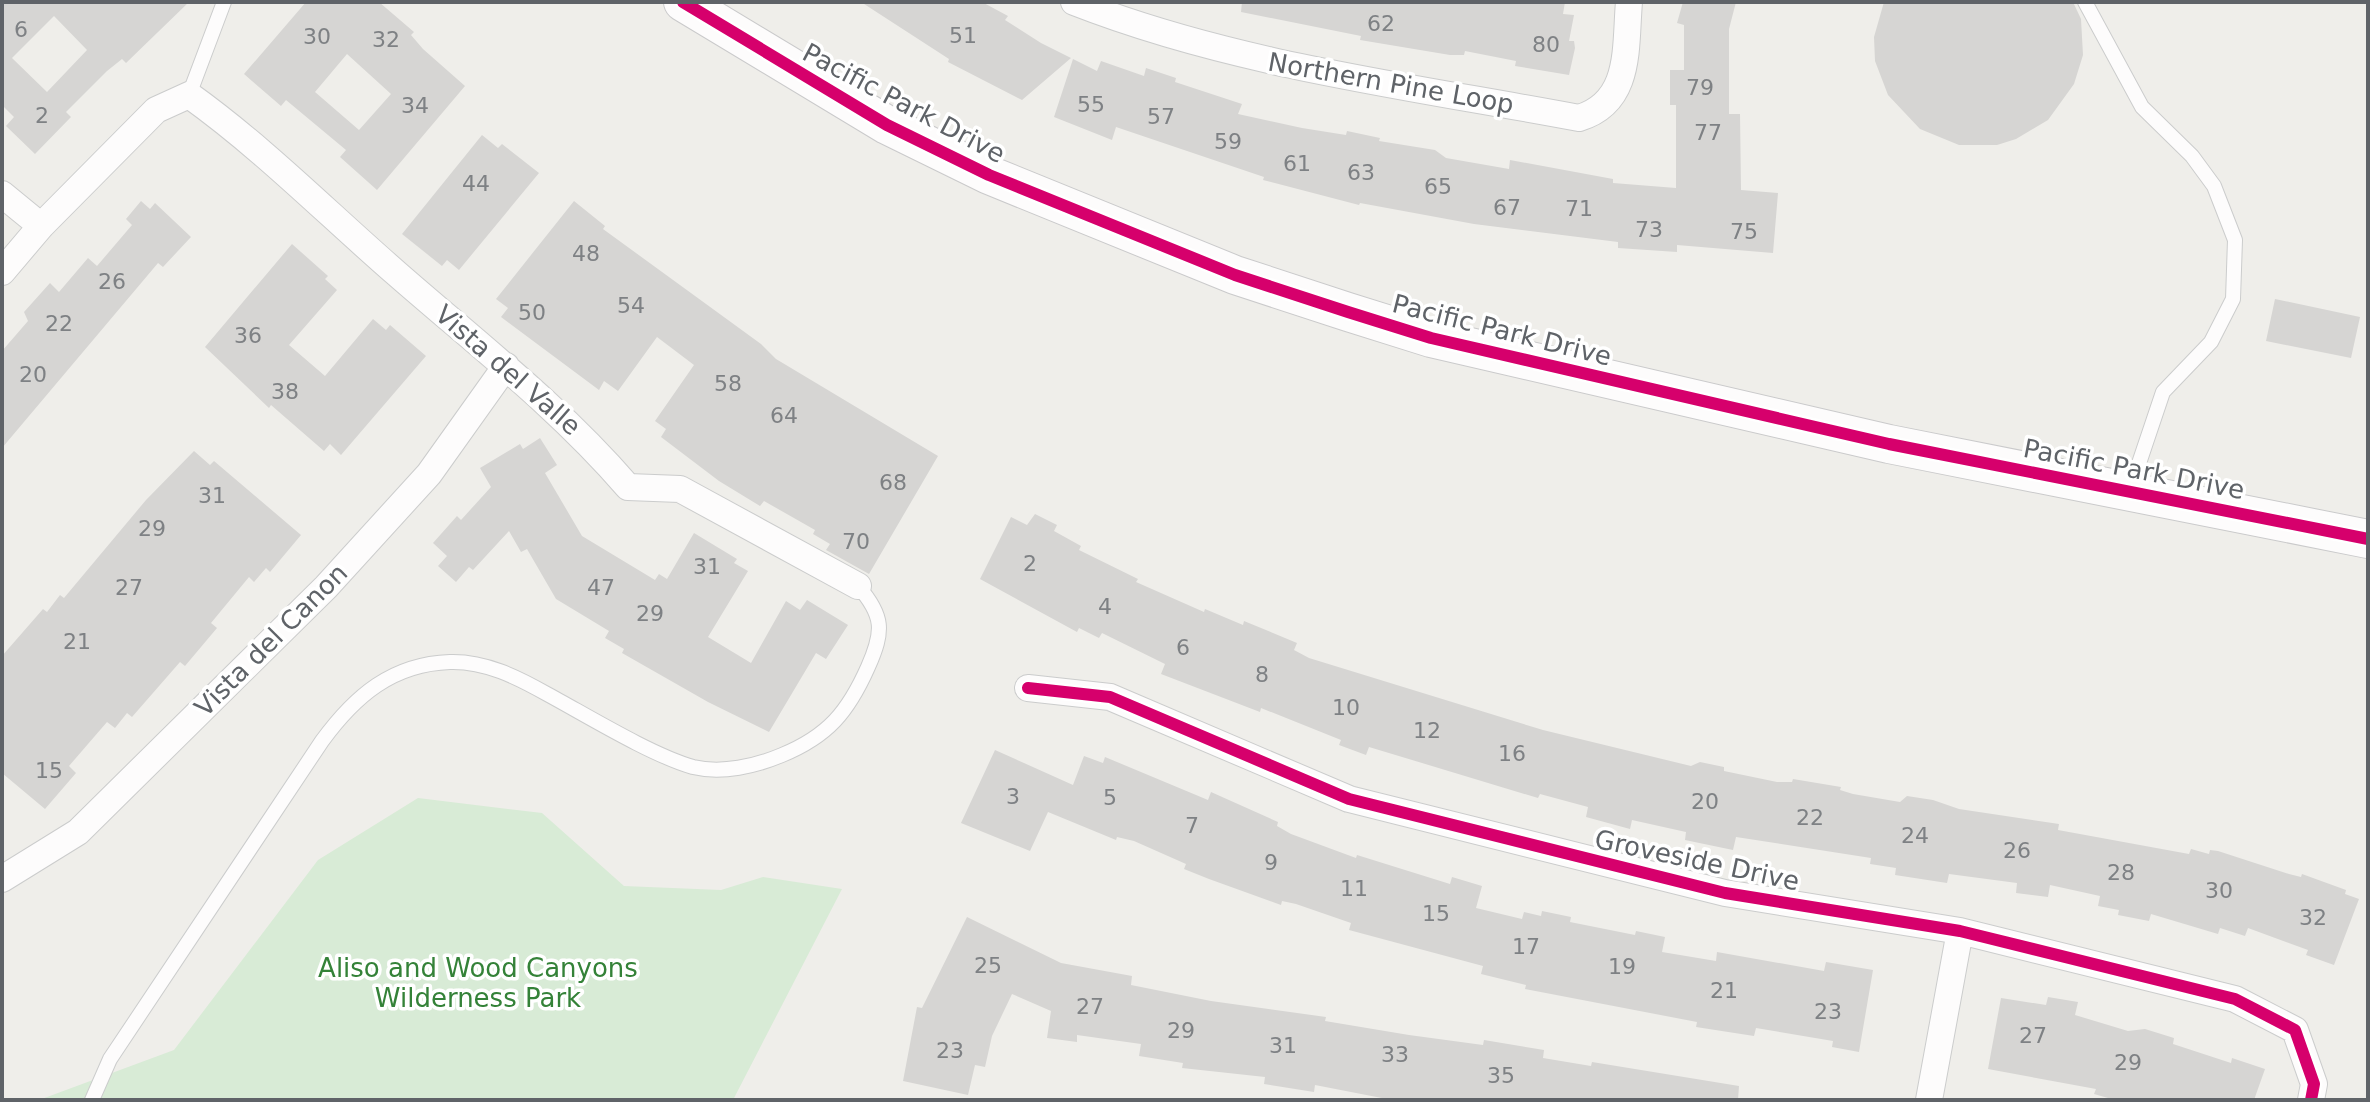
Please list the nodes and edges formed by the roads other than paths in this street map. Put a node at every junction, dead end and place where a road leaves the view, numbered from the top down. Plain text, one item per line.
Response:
1 (224, 2) edge
2 (683, 2) edge
3 (1074, 2) edge
4 (1629, 2) edge
5 (2085, 2) edge
6 (189, 95) junction
7 (2, 194) edge
8 (41, 226) junction
9 (2, 272) edge
10 (506, 366) junction
11 (2130, 490) junction
12 (2368, 539) edge
13 (858, 586) joint
14 (1028, 688) dead end
15 (2, 879) edge
16 (1960, 931) junction
17 (92, 1100) edge
18 (1929, 1100) edge
19 (2311, 1100) edge

1 - 6 lane
2 - 11 main road, Pacific Park Drive
3 - 4 street, Northern Pine Loop
5 - 11 lane
6 - 8 street
6 - 10 street, Vista del Valle
7 - 8 street
8 - 9 street
10 - 13 street, Vista del Valle
10 - 15 street, Vista del Canon
11 - 12 main road, Pacific Park Drive
13 - 17 lane
14 - 16 street, Groveside Drive
16 - 18 street
16 - 19 street, Groveside Drive

